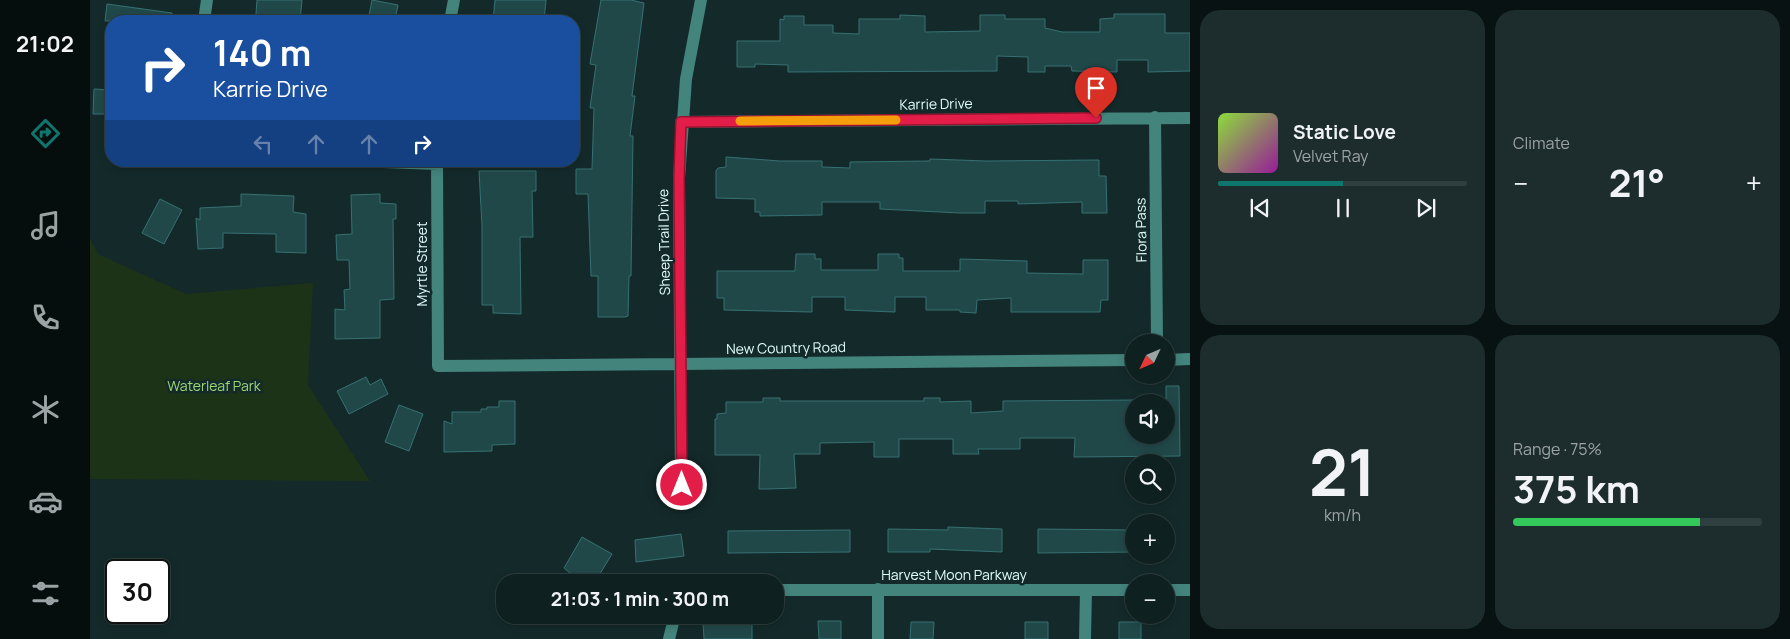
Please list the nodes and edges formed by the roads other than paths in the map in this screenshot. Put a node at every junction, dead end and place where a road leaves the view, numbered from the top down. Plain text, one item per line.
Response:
1 (207, 0) edge
2 (454, 0) edge
3 (701, 0) edge
4 (205, 15) edge
5 (451, 15) edge
6 (1156, 117) junction
7 (1190, 118) edge
8 (681, 122) junction
9 (437, 167) edge
10 (1158, 334) edge
11 (1190, 359) edge
12 (1125, 360) edge
13 (1175, 360) edge
14 (680, 364) junction
15 (438, 366) joint
16 (682, 485) dead end
17 (878, 589) junction
18 (784, 590) edge
19 (1086, 590) junction
20 (1125, 590) edge
21 (1175, 590) edge
22 (1190, 590) edge
23 (673, 624) edge
24 (669, 639) edge
25 (878, 639) edge
26 (1085, 639) edge

1 - 4 street
2 - 5 street
3 - 8 street, Sheep Trail Drive
6 - 7 street, Karrie Drive
6 - 8 street, Karrie Drive
6 - 10 street, Flora Pass
8 - 14 street, Sheep Trail Drive
9 - 15 street, Myrtle Street
11 - 13 street
12 - 14 street, New Country Road
14 - 15 street, New Country Road
14 - 16 street, Sheep Trail Drive
17 - 18 street, Harvest Moon Parkway
17 - 19 street, Harvest Moon Parkway
17 - 25 street
19 - 20 street, Harvest Moon Parkway
19 - 26 street
21 - 22 street
23 - 24 street

